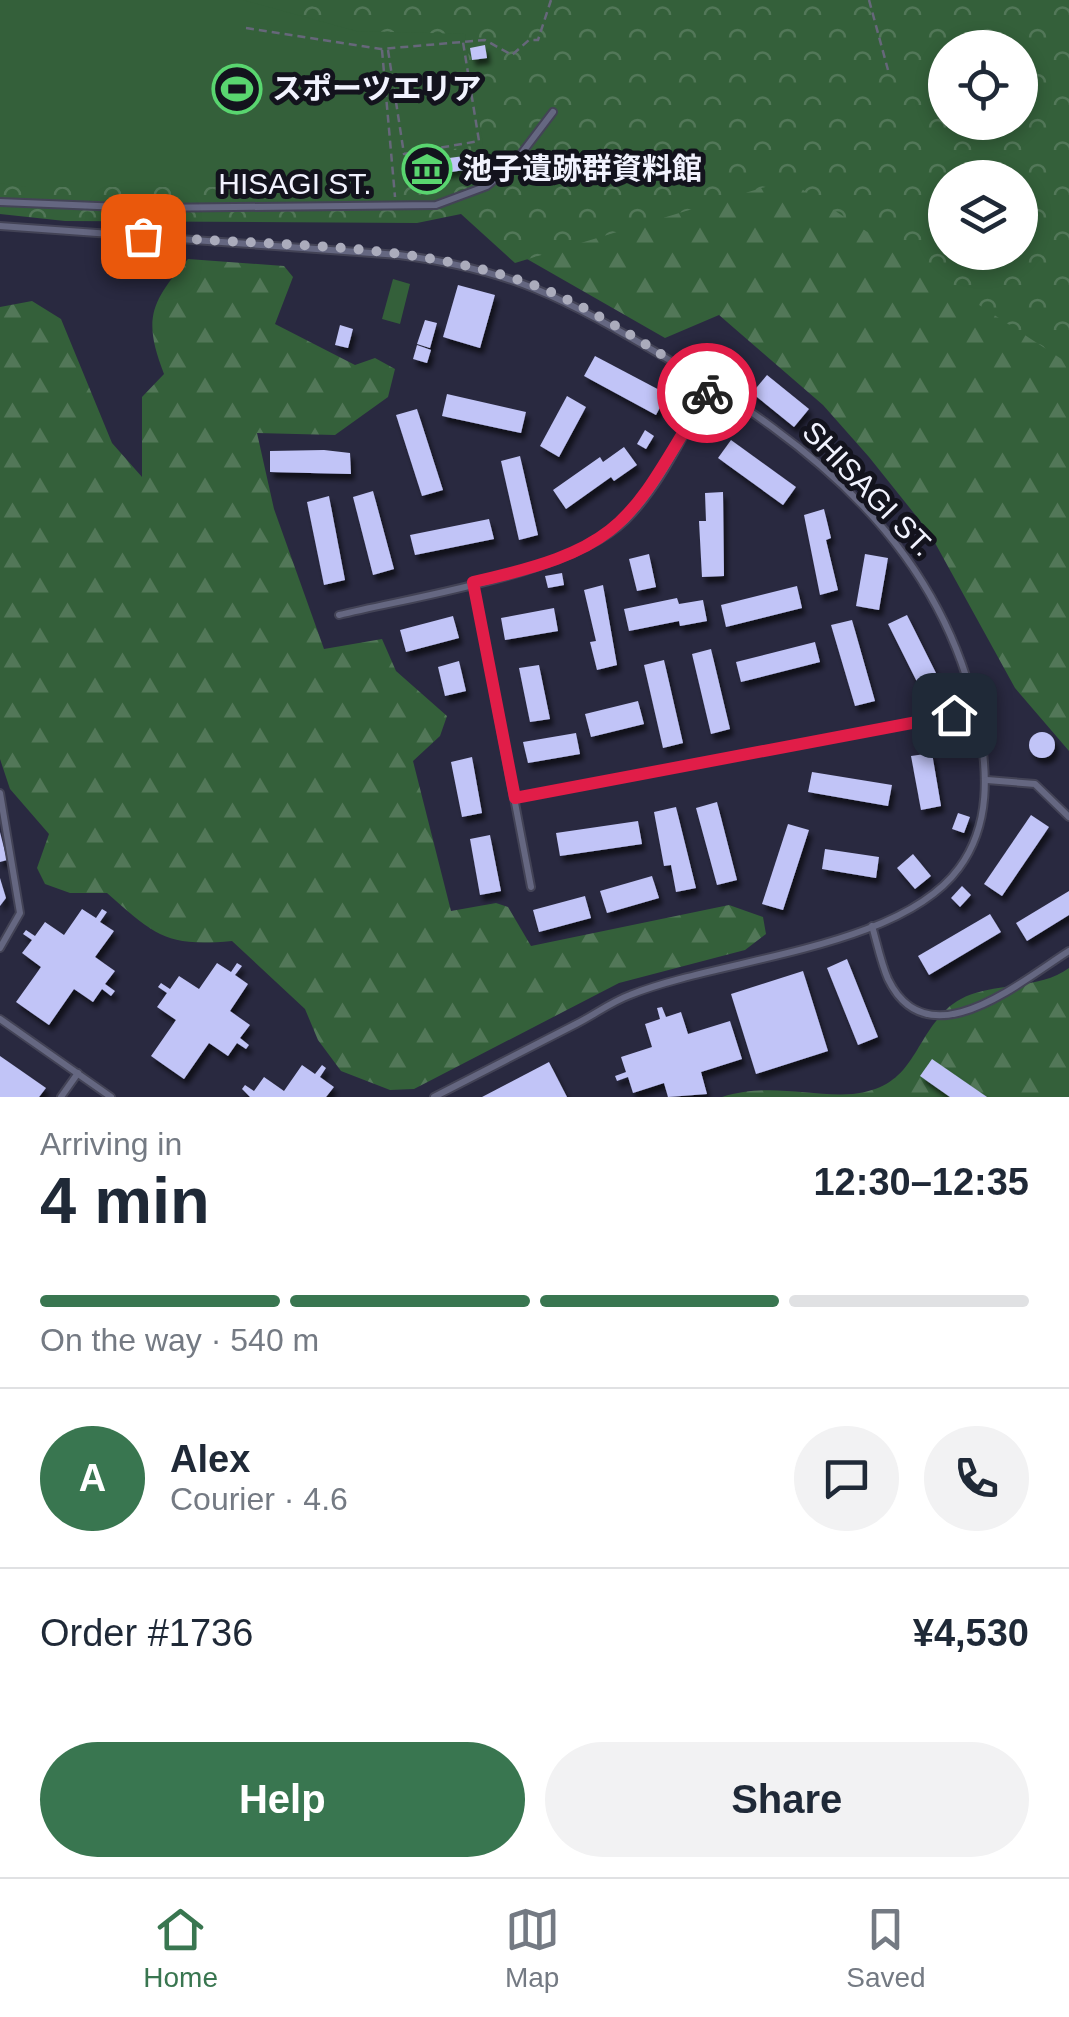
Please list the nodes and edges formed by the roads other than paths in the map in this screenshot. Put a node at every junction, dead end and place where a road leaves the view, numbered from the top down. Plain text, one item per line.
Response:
1 (553, 112) dead end
2 (0, 202) edge
3 (0, 226) edge
4 (712, 386) junction
5 (473, 582) junction
6 (339, 615) dead end
7 (976, 711) junction
8 (986, 780) junction
9 (0, 793) edge
10 (515, 798) junction
11 (1069, 817) edge
12 (531, 887) dead end
13 (872, 926) junction
14 (0, 948) edge
15 (1069, 951) edge
16 (0, 1018) edge
17 (78, 1073) junction
18 (61, 1097) edge
19 (112, 1097) edge
20 (434, 1097) edge

1 - 2 lane, HISAGI ST.
3 - 4 lane, SHISAGI ST.
4 - 5 lane
4 - 7 lane, SHISAGI ST.
5 - 6 lane
5 - 10 lane
7 - 8 lane, SHISAGI ST.
7 - 10 lane
8 - 11 lane
8 - 13 lane, SHISAGI ST.
9 - 14 lane
10 - 12 lane
13 - 15 lane
13 - 20 lane, SHISAGI ST.
16 - 17 lane
17 - 18 lane
17 - 19 lane

